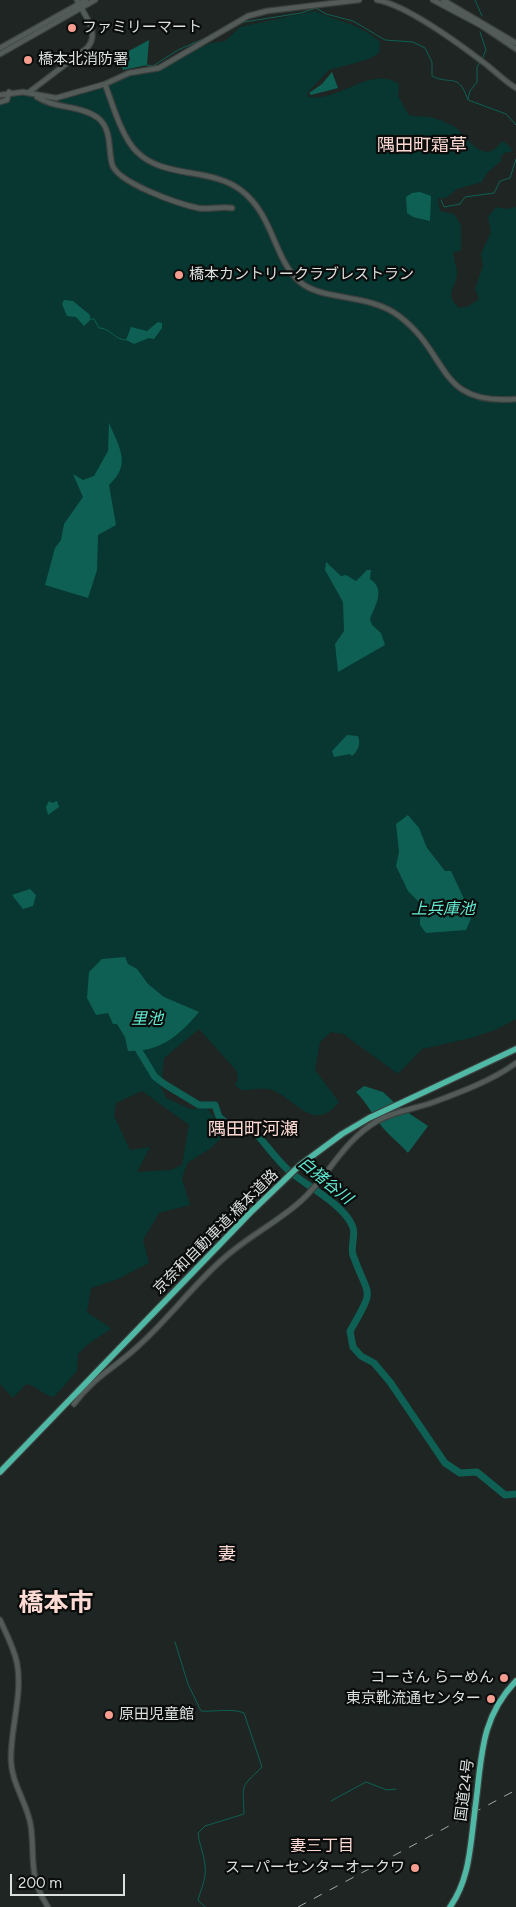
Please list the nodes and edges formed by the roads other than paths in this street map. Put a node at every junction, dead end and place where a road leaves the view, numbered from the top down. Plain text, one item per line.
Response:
1 (86, 0) edge
2 (95, 0) edge
3 (359, 0) edge
4 (377, 0) edge
5 (433, 0) edge
6 (443, 0) edge
7 (79, 4) edge
8 (516, 43) edge
9 (0, 48) edge
10 (516, 49) edge
11 (0, 54) edge
12 (105, 84) junction
13 (516, 88) edge
14 (9, 92) junction
15 (28, 93) junction
16 (0, 95) edge
17 (34, 96) junction
18 (0, 102) edge
19 (232, 208) dead end
20 (516, 399) edge
21 (516, 1049) edge
22 (516, 1063) edge
23 (74, 1404) dead end
24 (0, 1472) edge
25 (0, 1620) edge
26 (516, 1681) edge
27 (48, 1907) edge
28 (450, 1907) edge

1 - 7 street
2 - 7 street
3 - 12 street
4 - 13 street
5 - 10 street
6 - 8 street
7 - 9 street
7 - 11 street
7 - 15 street
12 - 17 street
12 - 20 street
14 - 15 street
14 - 16 street
14 - 18 street
15 - 17 street
17 - 19 street
21 - 24 highway, 京奈和自動車道;橋本道路
22 - 23 street
25 - 27 street
26 - 28 highway, 国道24号, bridge

